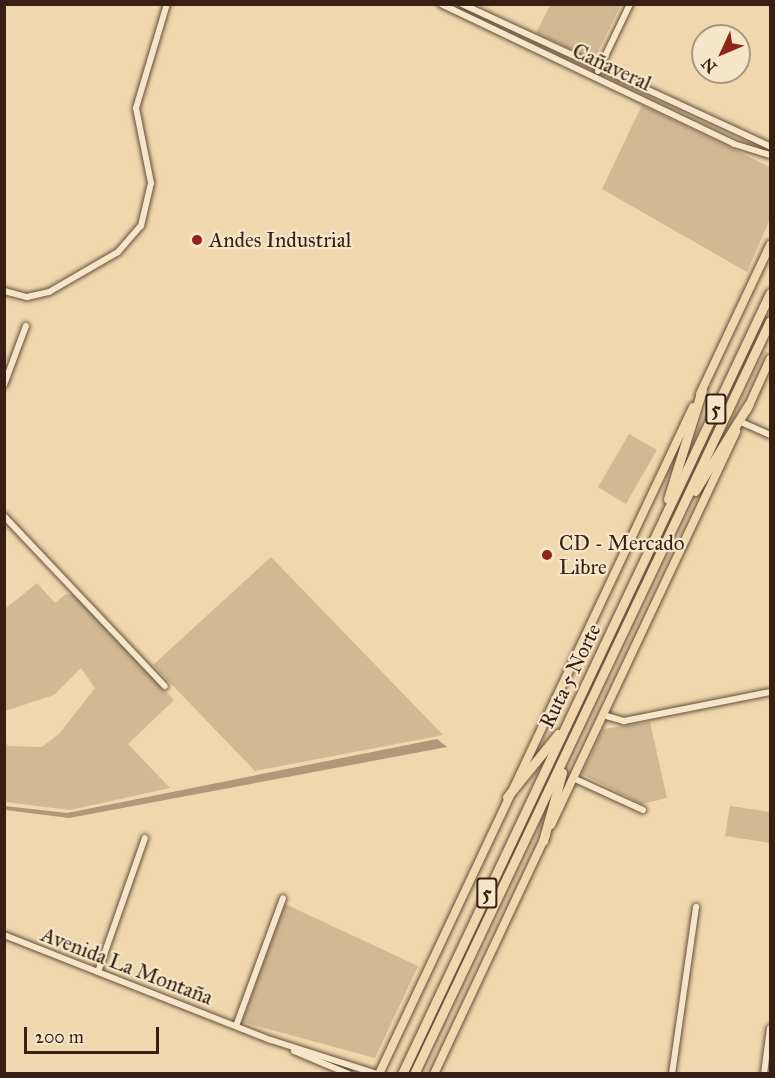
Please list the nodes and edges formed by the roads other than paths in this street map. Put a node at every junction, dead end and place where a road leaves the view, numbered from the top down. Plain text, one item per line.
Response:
1 (167, 4) edge
2 (441, 4) edge
3 (462, 4) edge
4 (630, 4) edge
5 (599, 69) junction
6 (595, 77) junction
7 (771, 146) edge
8 (771, 155) edge
9 (771, 245) edge
10 (4, 291) edge
11 (771, 293) edge
12 (771, 321) edge
13 (26, 326) dead end
14 (771, 359) edge
15 (4, 385) edge
16 (702, 390) junction
17 (749, 404) junction
18 (741, 422) junction
19 (771, 435) edge
20 (4, 516) edge
21 (677, 518) junction
22 (661, 525) junction
23 (165, 686) dead end
24 (771, 692) edge
25 (603, 715) junction
26 (570, 717) junction
27 (565, 756) junction
28 (573, 778) junction
29 (507, 797) junction
30 (643, 810) dead end
31 (145, 838) dead end
32 (543, 841) junction
33 (284, 898) dead end
34 (696, 907) dead end
35 (4, 935) edge
36 (98, 972) junction
37 (236, 1026) junction
38 (771, 1028) edge
39 (271, 1040) junction
40 (442, 1056) junction
41 (403, 1071) edge
42 (414, 1073) edge
43 (349, 1074) edge
44 (378, 1074) edge
45 (434, 1074) edge
46 (441, 1074) edge
47 (672, 1074) edge
48 (764, 1074) edge

1 - 10 street
2 - 6 street, Cañaveral
3 - 5 street, Cañaveral
4 - 5 street
5 - 6 street
5 - 7 street, Cañaveral
6 - 8 street, Cañaveral
9 - 16 main road
11 - 22 highway, Ruta 5 Norte / 5
12 - 21 highway, Ruta 5 Norte / 5
13 - 15 street
14 - 17 main road
16 - 22 highway
16 - 29 main road
17 - 18 main road
17 - 21 highway
18 - 19 street
18 - 25 main road
20 - 23 street
21 - 27 highway, Ruta 5 Norte / 5
22 - 26 highway, Ruta 5 Norte / 5
24 - 25 street
25 - 28 main road
26 - 29 highway
26 - 41 highway, Ruta 5 Norte / 5
27 - 32 highway
27 - 42 highway, Ruta 5 Norte / 5
28 - 30 street
28 - 32 main road
29 - 44 main road
31 - 36 street
32 - 40 main road
33 - 37 street
34 - 47 street
35 - 36 street, Avenida La Montaña
36 - 37 street, Avenida La Montaña
37 - 39 street, Avenida La Montaña
38 - 48 street
39 - 43 street, Avenida La Montaña
39 - 44 street, Avenida La Montaña
40 - 45 main road
40 - 46 main road

